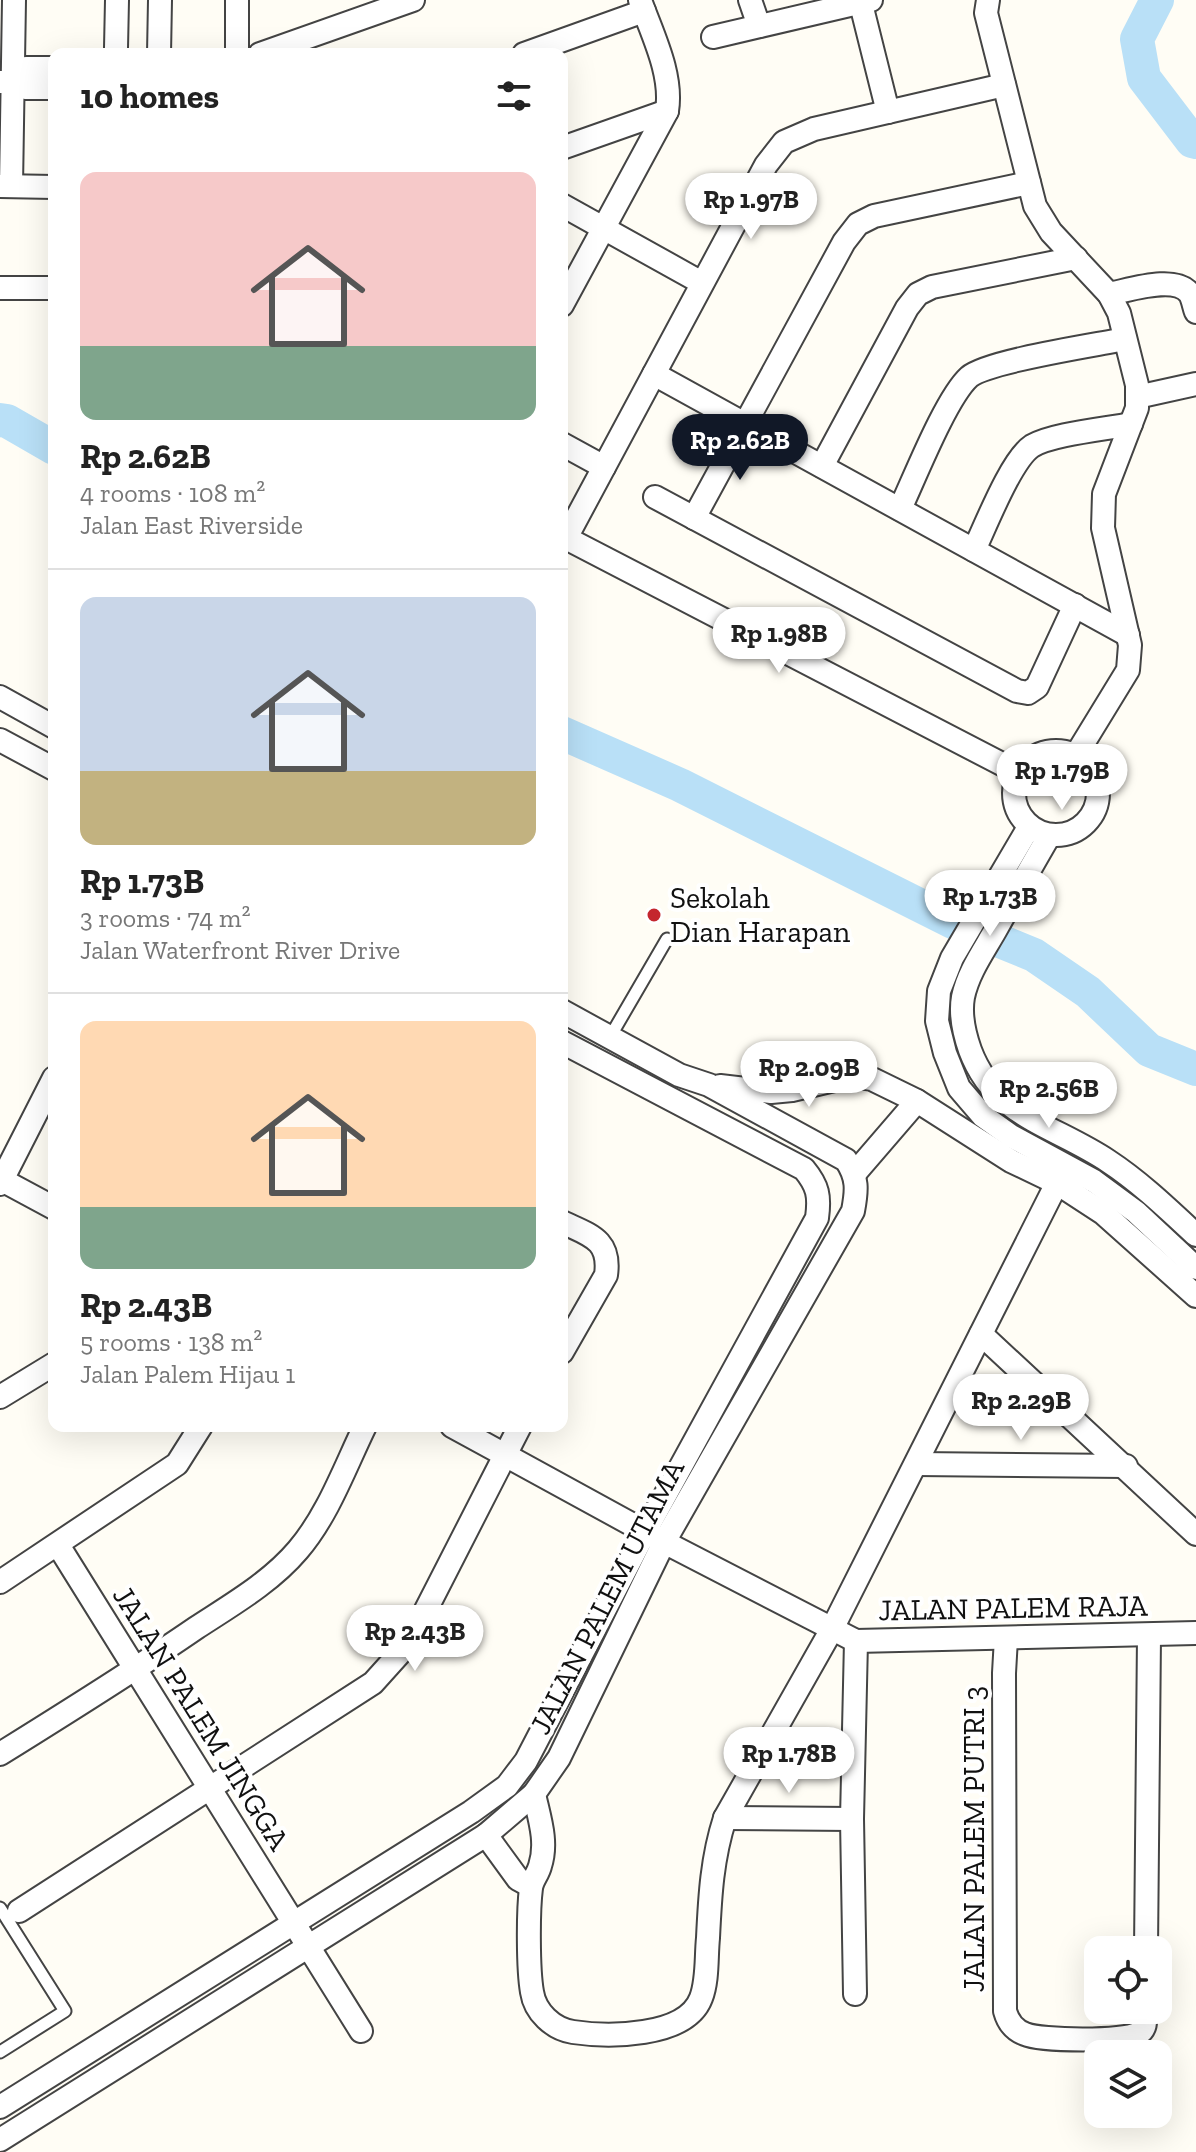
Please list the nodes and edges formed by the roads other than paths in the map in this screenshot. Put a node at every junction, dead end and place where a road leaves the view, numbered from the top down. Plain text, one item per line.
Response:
1 (14, 0) edge
2 (117, 0) edge
3 (160, 0) edge
4 (237, 0) edge
5 (413, 0) edge
6 (750, 0) edge
7 (988, 0) edge
8 (864, 1) edge
9 (642, 6) edge
10 (759, 26) junction
11 (713, 37) dead end
12 (116, 48) dead end
13 (159, 48) edge
14 (237, 48) edge
15 (277, 48) edge
16 (539, 48) edge
17 (48, 68) edge
18 (6, 82) edge
19 (1004, 85) junction
20 (48, 88) edge
21 (667, 111) junction
22 (888, 112) junction
23 (568, 146) edge
24 (1029, 183) junction
25 (6, 186) edge
26 (48, 187) edge
27 (568, 208) edge
28 (604, 228) junction
29 (1076, 258) junction
30 (702, 283) junction
31 (0, 288) edge
32 (48, 288) edge
33 (568, 294) edge
34 (1109, 294) junction
35 (1196, 312) edge
36 (1125, 339) junction
37 (654, 374) junction
38 (1196, 384) edge
39 (1137, 397) junction
40 (746, 424) junction
41 (1131, 424) junction
42 (568, 447) edge
43 (822, 466) junction
44 (604, 467) junction
45 (655, 497) dead end
46 (900, 509) junction
47 (694, 518) junction
48 (568, 530) edge
49 (568, 539) edge
50 (974, 550) junction
51 (1075, 605) junction
52 (1128, 635) junction
53 (0, 697) edge
54 (48, 724) edge
55 (0, 740) edge
56 (1076, 755) junction
57 (48, 766) edge
58 (1019, 773) junction
59 (1039, 831) junction
60 (667, 939) dead end
61 (568, 1014) edge
62 (610, 1037) junction
63 (568, 1045) edge
64 (709, 1085) junction
65 (48, 1090) edge
66 (917, 1101) junction
67 (857, 1180) junction
68 (1, 1181) edge
69 (1057, 1183) junction
70 (48, 1205) edge
71 (568, 1225) edge
72 (1196, 1235) edge
73 (1196, 1268) edge
74 (1196, 1296) edge
75 (981, 1334) junction
76 (568, 1342) edge
77 (48, 1368) edge
78 (0, 1397) edge
79 (197, 1432) edge
80 (362, 1432) edge
81 (463, 1432) edge
82 (517, 1432) edge
83 (504, 1454) junction
84 (916, 1464) junction
85 (1126, 1466) junction
86 (1196, 1534) edge
87 (655, 1537) junction
88 (58, 1545) junction
89 (0, 1582) edge
90 (832, 1629) junction
91 (1196, 1633) edge
92 (1149, 1636) junction
93 (1006, 1638) junction
94 (856, 1641) junction
95 (135, 1670) junction
96 (0, 1754) edge
97 (210, 1788) junction
98 (534, 1794) junction
99 (725, 1818) junction
100 (852, 1819) junction
101 (486, 1835) junction
102 (531, 1886) junction
103 (10, 1910) edge
104 (293, 1922) junction
105 (1146, 1936) edge
106 (307, 1945) junction
107 (855, 1994) dead end
108 (1145, 2024) edge
109 (361, 2031) dead end
110 (0, 2052) edge
111 (0, 2107) edge
112 (3, 2138) edge

1 - 18 street
2 - 12 street
3 - 13 street
4 - 14 street
5 - 15 street
6 - 10 street
7 - 19 street
8 - 10 street
8 - 22 street
9 - 16 street
9 - 21 street
10 - 11 street
17 - 18 street
18 - 20 street
18 - 25 street
19 - 22 street
19 - 24 street
21 - 23 street
21 - 28 street
22 - 30 street
24 - 29 street
24 - 40 street
25 - 26 street
27 - 28 street
28 - 30 street
28 - 33 street
29 - 34 street
29 - 43 street
30 - 37 street
31 - 32 street
34 - 35 street
34 - 36 street
36 - 39 street
36 - 46 street
37 - 40 street
37 - 44 street
38 - 39 street
39 - 41 street
40 - 43 street
40 - 47 street
41 - 50 street
41 - 52 street
42 - 44 street
43 - 46 street
44 - 48 street
45 - 47 street
46 - 50 street
47 - 51 street
49 - 58 street
50 - 51 street
51 - 52 street
52 - 56 street
53 - 54 street
55 - 57 street
56 - 58 street
56 - 59 street
58 - 59 street
59 - 72 street
59 - 73 street
60 - 62 lane
61 - 62 street
62 - 64 street
63 - 87 street, JALAN PALEM UTAMA
64 - 66 street
64 - 67 street
65 - 68 street
66 - 67 street
66 - 69 street
67 - 87 street, JALAN PALEM UTAMA
68 - 70 street
69 - 74 street
69 - 75 street
71 - 76 street
75 - 84 street
75 - 85 street
77 - 78 street
79 - 88 street
80 - 95 street
81 - 83 street, JALAN PALEM RAJA
82 - 83 street
83 - 87 street, JALAN PALEM RAJA
83 - 97 street
84 - 85 street
84 - 90 street
85 - 86 street
87 - 90 street, JALAN PALEM RAJA
87 - 98 street, JALAN PALEM UTAMA
87 - 104 street, JALAN PALEM UTAMA
88 - 89 street
88 - 95 street, JALAN PALEM JINGGA
90 - 94 street, JALAN PALEM RAJA
90 - 99 street
91 - 92 street, JALAN PALEM RAJA
92 - 93 street, JALAN PALEM RAJA
92 - 105 street
93 - 94 street, JALAN PALEM RAJA
93 - 108 street, JALAN PALEM PUTRI 3
94 - 100 street
95 - 96 street
95 - 97 street, JALAN PALEM JINGGA
97 - 103 street
97 - 104 street, JALAN PALEM JINGGA
98 - 101 street, JALAN PALEM UTAMA
98 - 102 street
99 - 100 street
99 - 102 street
100 - 107 street
101 - 102 street
101 - 106 street, JALAN PALEM UTAMA
103 - 110 lane
104 - 106 street
104 - 111 street, JALAN PALEM UTAMA
106 - 109 street
106 - 112 street, JALAN PALEM UTAMA

